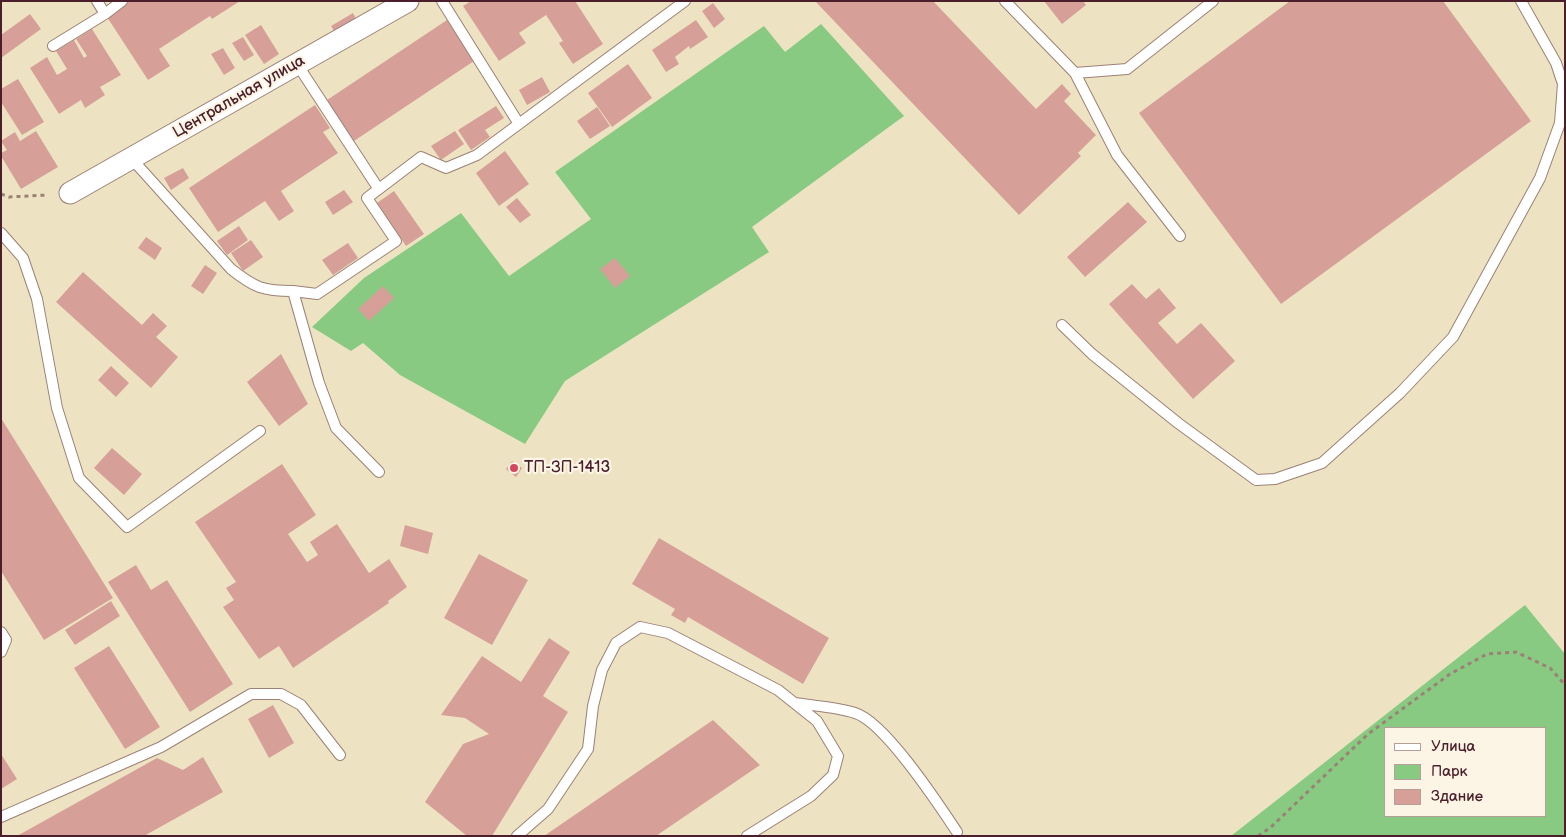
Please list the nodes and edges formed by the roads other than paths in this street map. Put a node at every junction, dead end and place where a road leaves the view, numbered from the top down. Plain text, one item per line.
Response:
1 (97, 1) edge
2 (122, 1) edge
3 (408, 1) edge
4 (442, 1) edge
5 (685, 1) edge
6 (1005, 1) edge
7 (1213, 1) edge
8 (1521, 1) edge
9 (104, 14) junction
10 (53, 46) dead end
11 (297, 64) junction
12 (1075, 73) junction
13 (519, 124) junction
14 (131, 158) junction
15 (378, 188) junction
16 (70, 193) road end
17 (1, 233) edge
18 (1180, 236) dead end
19 (293, 291) junction
20 (1062, 325) dead end
21 (260, 431) dead end
22 (379, 472) dead end
23 (1, 632) edge
24 (1, 652) edge
25 (794, 702) junction
26 (340, 756) dead end
27 (1, 817) edge
28 (957, 832) dead end
29 (518, 836) edge
30 (747, 836) edge

1 - 9 lane
2 - 9 lane
3 - 11 street, Центральная улица
4 - 13 lane
5 - 13 lane
6 - 12 lane
7 - 12 lane
8 - 20 lane
9 - 10 lane
11 - 14 street, Центральная улица
11 - 15 lane
12 - 18 lane
13 - 15 lane
14 - 16 street, Центральная улица
14 - 19 lane
15 - 19 lane
17 - 21 lane
19 - 22 lane
23 - 24 lane
25 - 28 lane
25 - 29 lane
25 - 30 lane
26 - 27 lane

